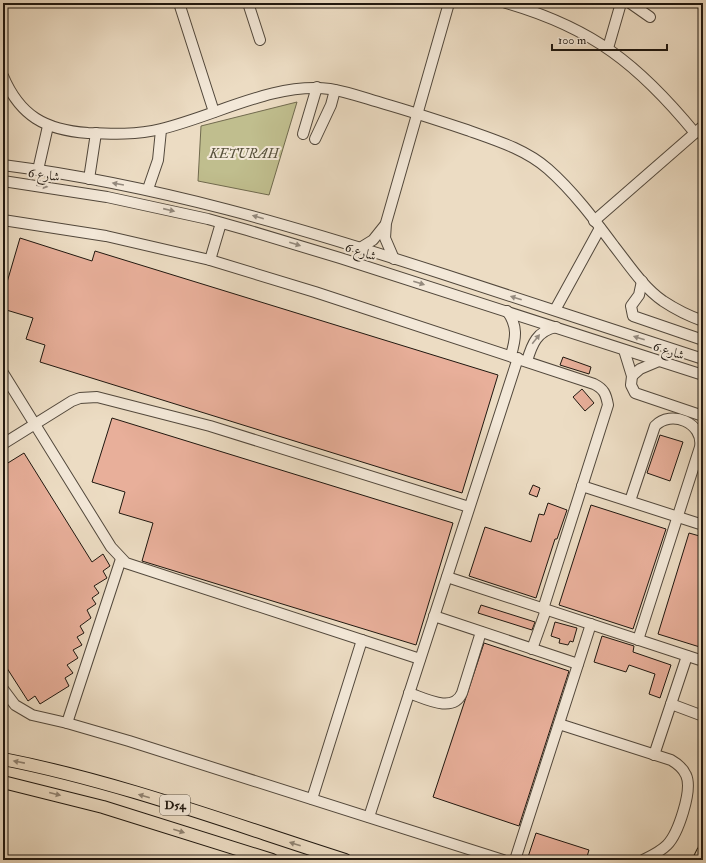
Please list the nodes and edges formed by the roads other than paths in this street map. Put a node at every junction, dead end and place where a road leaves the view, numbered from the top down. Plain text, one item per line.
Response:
1 (179, 3) edge
2 (248, 3) edge
3 (448, 3) edge
4 (506, 3) edge
5 (620, 3) edge
6 (630, 3) edge
7 (650, 17) dead end
8 (260, 40) dead end
9 (608, 48) junction
10 (3, 76) edge
11 (317, 87) junction
12 (335, 90) junction
13 (214, 112) junction
14 (418, 113) junction
15 (48, 126) junction
16 (703, 126) edge
17 (161, 130) junction
18 (695, 133) junction
19 (96, 134) junction
20 (303, 134) dead end
21 (315, 139) dead end
22 (3, 165) edge
23 (38, 170) junction
24 (89, 178) junction
25 (3, 181) edge
26 (148, 189) junction
27 (3, 220) edge
28 (221, 222) junction
29 (386, 223) junction
30 (597, 224) junction
31 (360, 248) junction
32 (394, 259) junction
33 (210, 260) junction
34 (642, 281) junction
35 (654, 293) junction
36 (639, 295) junction
37 (555, 310) junction
38 (507, 311) junction
39 (703, 321) edge
40 (556, 327) junction
41 (678, 332) junction
42 (703, 340) edge
43 (624, 350) junction
44 (676, 350) junction
45 (518, 358) junction
46 (703, 359) edge
47 (659, 361) junction
48 (3, 373) edge
49 (703, 375) edge
50 (632, 376) junction
51 (703, 416) edge
52 (35, 424) junction
53 (3, 444) edge
54 (699, 464) edge
55 (582, 486) junction
56 (630, 501) junction
57 (469, 507) junction
58 (678, 517) junction
59 (703, 525) edge
60 (121, 559) junction
61 (447, 577) junction
62 (544, 609) junction
63 (434, 616) junction
64 (592, 624) junction
65 (481, 632) junction
66 (362, 640) junction
67 (638, 640) junction
68 (532, 649) junction
69 (687, 656) junction
70 (420, 659) junction
71 (703, 661) edge
72 (578, 664) junction
73 (3, 689) edge
74 (409, 693) junction
75 (671, 704) junction
76 (703, 716) edge
77 (67, 723) junction
78 (559, 724) junction
79 (654, 755) junction
80 (3, 759) edge
81 (3, 782) edge
82 (312, 799) junction
83 (369, 817) junction
84 (703, 852) edge
85 (272, 860) edge
86 (345, 860) edge
87 (503, 860) edge
88 (515, 860) edge
89 (643, 860) edge
90 (699, 860) edge

1 - 13 street
2 - 8 street
3 - 14 street
4 - 9 street
5 - 9 street
6 - 7 street
9 - 18 street
10 - 15 street
11 - 12 street
11 - 13 street
11 - 20 street
12 - 14 street
12 - 21 street
13 - 17 street
14 - 29 street
14 - 30 street
15 - 19 street
15 - 23 street
16 - 18 street
17 - 19 street
17 - 26 street
18 - 30 street
19 - 24 street
22 - 23 street, شارع 6
23 - 24 street, شارع 6
26 -> 24 street, شارع 6
25 -> 28 street, شارع 6
31 -> 26 street, شارع 6
27 - 33 street
28 - 33 street
28 -> 38 street, شارع 6
29 - 31 street
29 - 32 street
30 - 34 street
30 - 37 street
31 - 32 street, شارع 6
37 -> 32 street, شارع 6
33 - 45 street
34 - 35 street
34 - 36 street
35 - 36 street
35 - 39 street
36 - 41 street
44 -> 37 street, شارع 6
38 - 40 street, شارع 6
38 - 45 street
40 - 43 street, شارع 6
45 -> 40 street
41 - 42 street
41 - 44 street
43 - 47 street, شارع 6
43 - 50 street
44 - 46 street, شارع 6
45 - 55 street
45 - 57 street
47 - 49 street, شارع 6
47 - 50 street
48 - 52 street
50 - 51 street
52 - 53 street
52 - 57 street
52 - 60 street
54 - 56 street
54 - 58 street
55 - 56 street
55 - 62 street
56 - 58 street
57 - 61 street
58 - 59 street
58 - 67 street
60 - 66 street
60 - 77 street
61 - 62 street
61 - 63 street
62 - 64 street
62 - 68 street
63 - 65 street
63 - 70 street
64 - 67 street
64 - 72 street
65 - 68 street
65 - 74 street
66 - 70 street
66 - 82 street
67 - 69 street
68 - 72 street
69 - 71 street
69 - 75 street
70 - 74 street
72 - 78 street
73 - 77 street
74 - 83 street
75 - 76 street
75 - 79 street
77 - 82 street
78 - 79 street
78 - 88 street
79 - 89 street
86 -> 80 main road, D54
81 -> 85 main road, D54
82 - 83 street
83 - 87 street
84 - 90 main road

